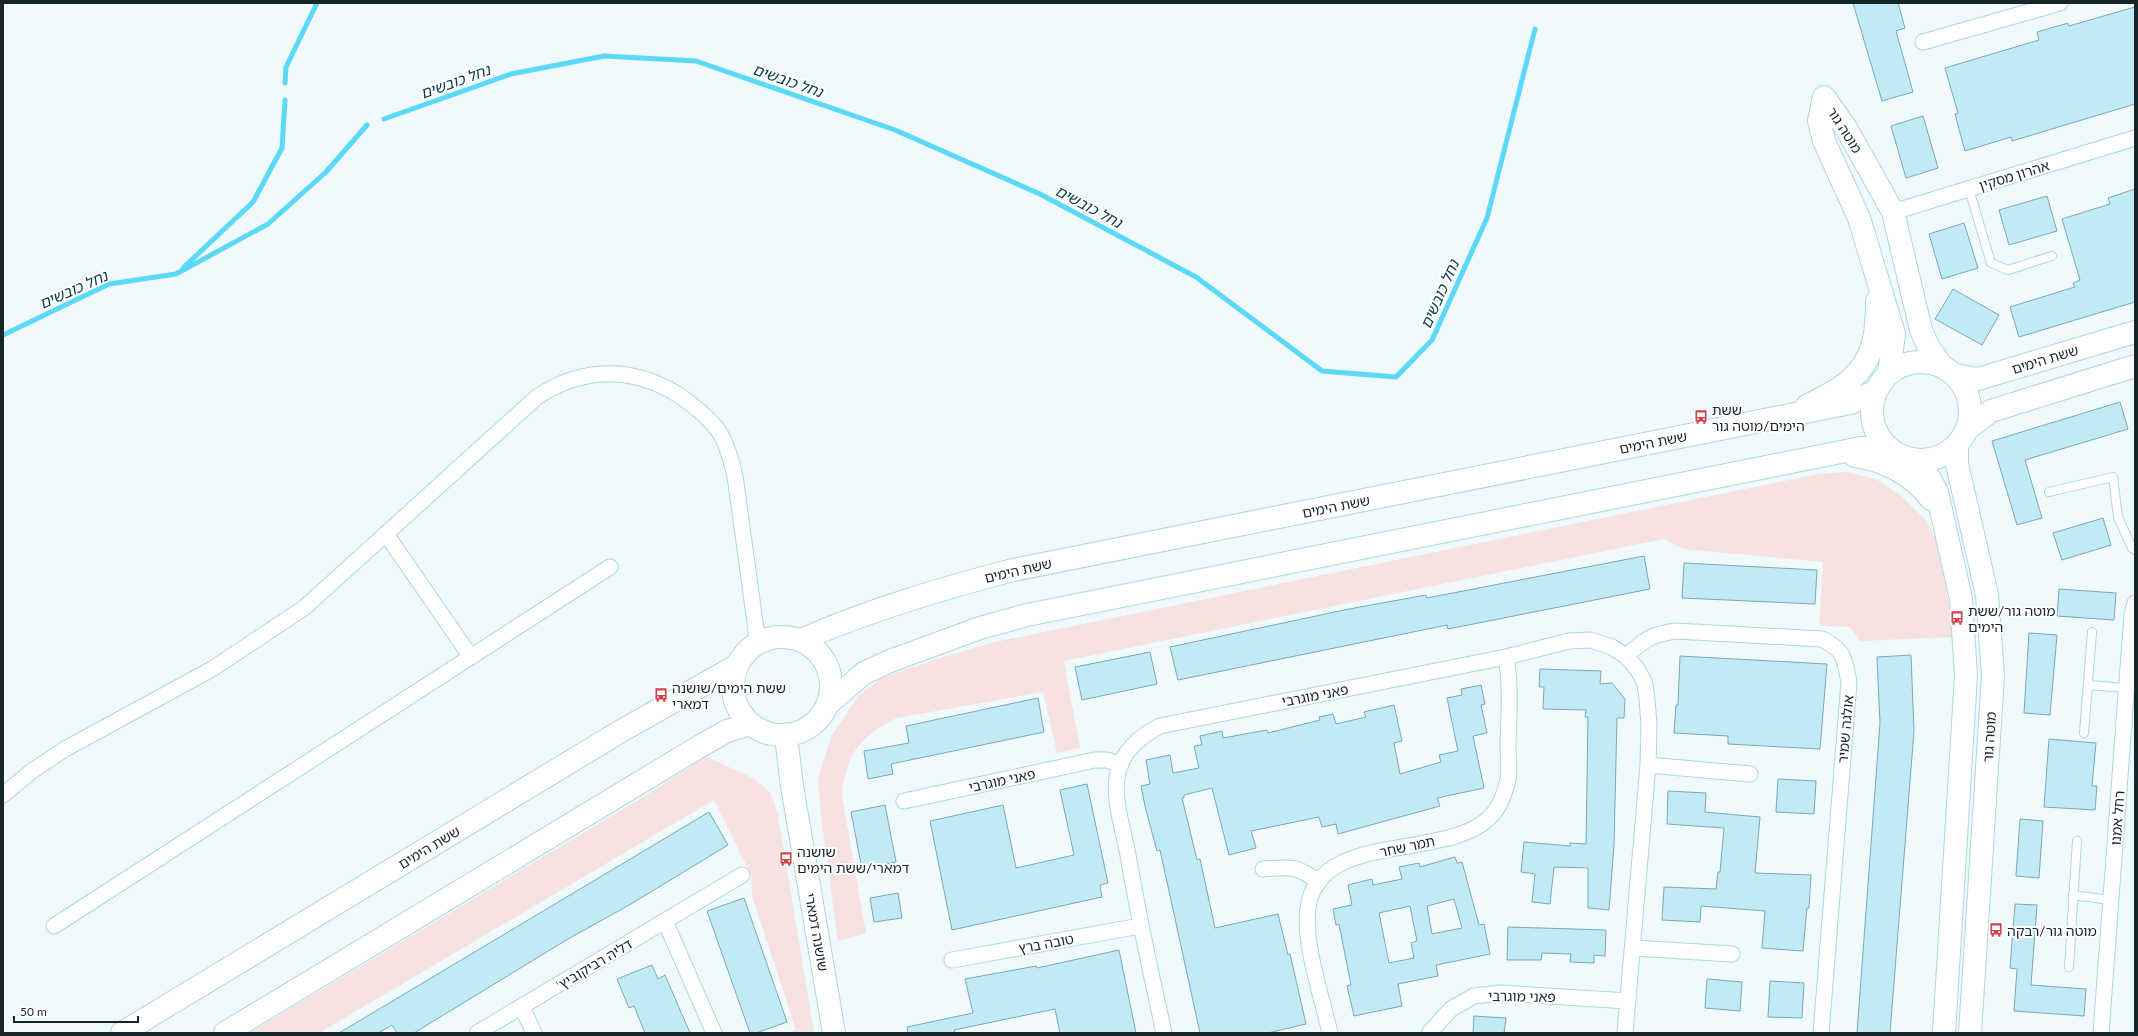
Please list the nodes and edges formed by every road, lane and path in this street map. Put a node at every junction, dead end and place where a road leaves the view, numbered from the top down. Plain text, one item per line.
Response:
1 (2060, 3) edge
2 (1923, 42) dead end
3 (2135, 138) edge
4 (1969, 189) junction
5 (1893, 212) junction
6 (2052, 256) dead end
7 (1877, 277) junction
8 (2135, 332) edge
9 (2135, 366) edge
10 (1949, 370) junction
11 (1889, 373) junction
12 (1876, 391) junction
13 (1793, 414) junction
14 (1962, 437) junction
15 (1890, 448) junction
16 (1838, 453) junction
17 (1912, 459) junction
18 (2049, 492) dead end
19 (1941, 511) junction
20 (386, 534) junction
21 (2135, 550) edge
22 (610, 567) dead end
23 (2135, 603) edge
24 (2092, 632) dead end
25 (800, 640) junction
26 (758, 644) junction
27 (1626, 656) junction
28 (472, 657) junction
29 (1506, 657) junction
30 (738, 665) junction
31 (2088, 685) junction
32 (2126, 688) junction
33 (828, 704) junction
34 (2130, 722) edge
35 (750, 724) junction
36 (2084, 733) dead end
37 (786, 736) junction
38 (1120, 765) junction
39 (1648, 765) junction
40 (1750, 774) dead end
41 (3, 795) edge
42 (904, 801) dead end
43 (2077, 841) dead end
44 (1263, 869) dead end
45 (742, 875) dead end
46 (1319, 882) junction
47 (2074, 895) junction
48 (2110, 900) junction
49 (665, 921) junction
50 (54, 926) dead end
51 (1140, 926) junction
52 (1632, 948) junction
53 (1732, 954) dead end
54 (952, 960) dead end
55 (2069, 967) dead end
56 (1628, 1001) junction
57 (522, 1006) junction
58 (122, 1033) edge
59 (225, 1033) edge
60 (477, 1033) edge
61 (534, 1033) edge
62 (714, 1033) edge
63 (834, 1033) edge
64 (1164, 1033) edge
65 (1330, 1033) edge
66 (1429, 1033) edge
67 (1625, 1033) edge
68 (1821, 1033) edge
69 (1944, 1033) edge
70 (1970, 1033) edge
71 (2101, 1033) edge

1 - 2 street
3 - 4 street, אהרון מסקין
4 - 5 street, אהרון מסקין
4 - 6 lane
5 - 7 main road, מוטה גור
5 - 10 main road, מוטה גור
7 - 11 main road, מוטה גור
7 - 13 main road
8 - 10 main road, ששת הימים
9 - 14 main road
10 - 11 main road
10 - 14 main road
11 - 12 main road
12 - 13 main road, ששת הימים
12 - 15 main road
13 - 25 main road, ששת הימים
14 - 17 main road
14 - 70 main road, מוטה גור
15 - 16 main road
15 - 17 main road
16 - 19 main road
16 - 33 main road
17 - 19 main road, מוטה גור
18 - 21 lane
19 - 69 main road, מוטה גור
20 - 26 street
20 - 28 street
20 - 41 street
22 - 28 street
23 - 32 street, רחל אמנו
24 - 31 lane
25 - 26 main road
25 - 33 main road
26 - 30 main road
27 - 29 street, פאני מוגרבי
27 - 39 street, פאני מוגרבי
27 - 68 street, אולגה שמיר
28 - 50 street
29 - 38 street, פאני מוגרבי
29 - 46 street, תמר שחר
30 - 35 main road
30 - 58 main road, ששת הימים
31 - 32 lane
31 - 36 lane
32 - 34 street, רחל אמנו
33 - 37 main road
34 - 48 street, רחל אמנו
35 - 37 main road
35 - 59 main road
37 - 63 main road, שושנה דמארי
38 - 42 street, פאני מוגרבי
38 - 51 street
39 - 40 street
39 - 52 street, פאני מוגרבי
43 - 47 lane
44 - 46 street
45 - 49 street, 'דליה רביקוביץ
46 - 65 street, תמר שחר
47 - 48 lane
47 - 55 lane
48 - 71 street, רחל אמנו
49 - 57 street, 'דליה רביקוביץ
49 - 62 street
51 - 54 street, טובה ברץ
51 - 64 street
52 - 53 street
52 - 56 street, פאני מוגרבי
56 - 66 street, פאני מוגרבי
56 - 67 street, פאני מוגרבי
57 - 60 street, 'דליה רביקוביץ
57 - 61 street

